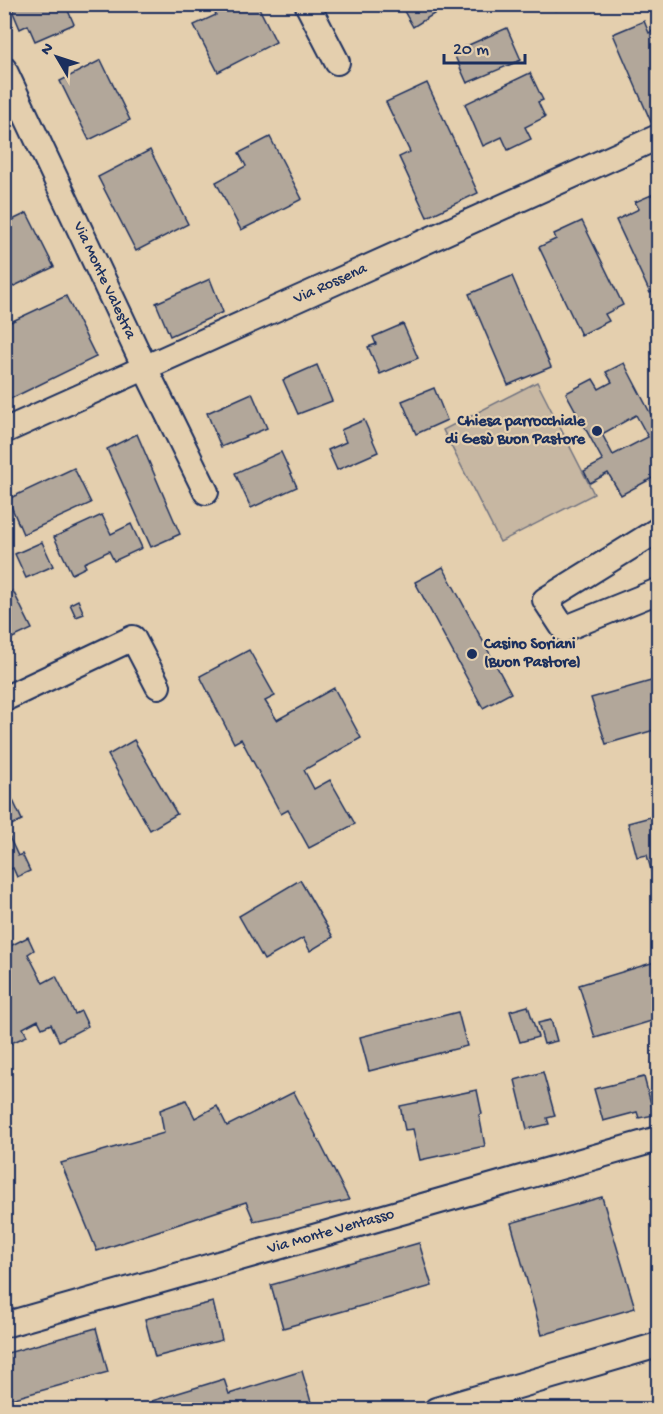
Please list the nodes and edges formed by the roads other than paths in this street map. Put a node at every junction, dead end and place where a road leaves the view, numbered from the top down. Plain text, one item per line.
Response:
1 (307, 4) edge
2 (337, 62) dead end
3 (4, 69) edge
4 (658, 138) edge
5 (145, 368) junction
6 (4, 431) edge
7 (206, 492) dead end
8 (658, 530) edge
9 (658, 591) edge
10 (158, 686) dead end
11 (4, 699) edge
12 (658, 1139) edge
13 (4, 1325) edge
14 (658, 1345) edge
15 (436, 1410) edge

1 - 2 street
3 - 5 street, Via Monte Valestra
4 - 5 street, Via Rossena
5 - 6 street, Via Rossena
5 - 7 street, Via Monte Valestra
8 - 9 street
10 - 11 street
12 - 13 street, Via Monte Ventasso
14 - 15 street

